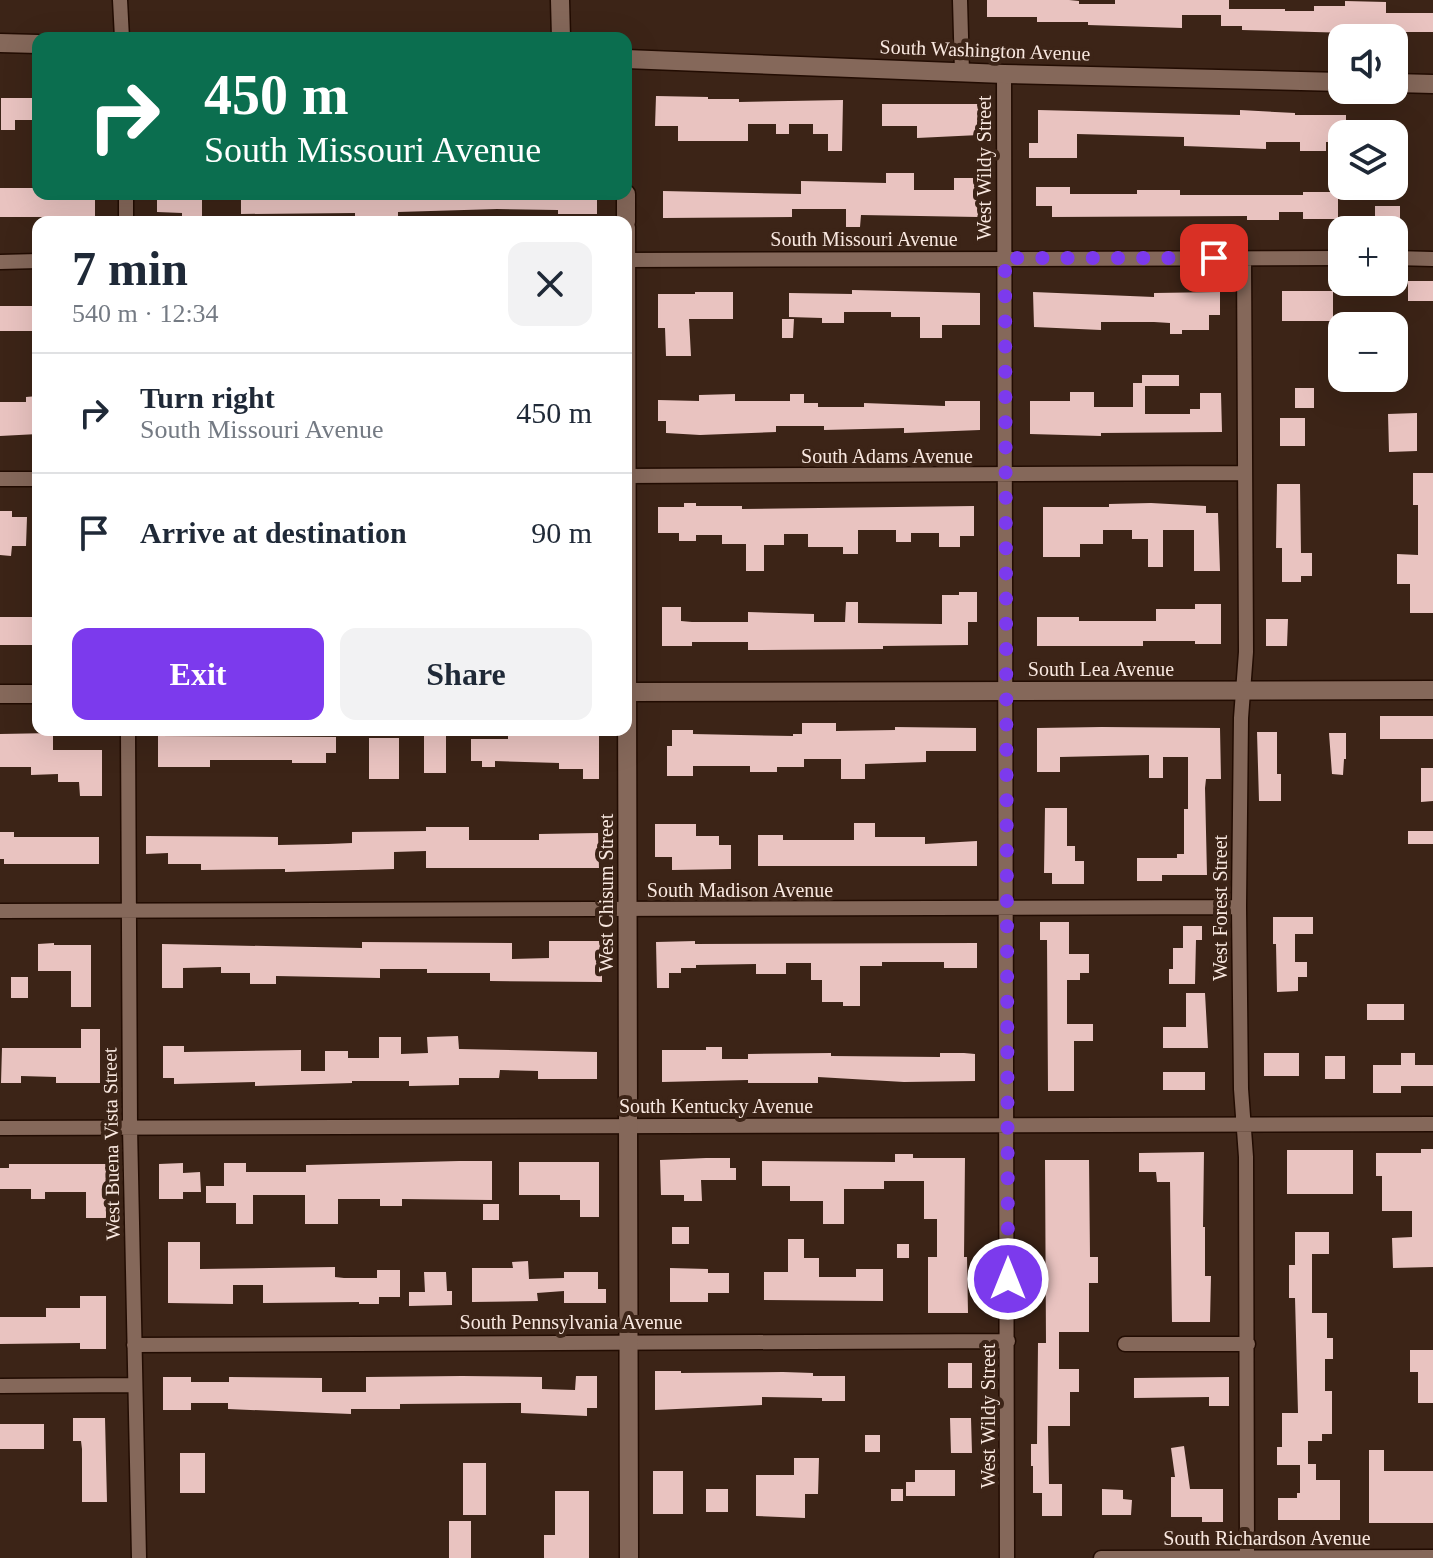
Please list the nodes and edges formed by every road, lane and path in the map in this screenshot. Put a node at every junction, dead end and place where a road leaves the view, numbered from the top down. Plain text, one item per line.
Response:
1 (120, 0) edge
2 (560, 0) edge
3 (960, 0) edge
4 (122, 32) edge
5 (561, 32) edge
6 (0, 43) edge
7 (32, 44) edge
8 (632, 59) edge
9 (962, 72) junction
10 (1004, 74) junction
11 (1328, 82) edge
12 (1408, 83) edge
13 (1433, 84) edge
14 (1005, 258) junction
15 (1244, 258) junction
16 (1328, 258) edge
17 (1408, 258) edge
18 (1433, 259) edge
19 (632, 260) edge
20 (32, 261) edge
21 (0, 262) edge
22 (1245, 473) junction
23 (1004, 475) junction
24 (632, 476) edge
25 (0, 479) edge
26 (32, 479) edge
27 (1433, 690) edge
28 (1244, 691) junction
29 (632, 692) edge
30 (1005, 692) junction
31 (0, 694) edge
32 (32, 694) edge
33 (128, 736) edge
34 (626, 736) edge
35 (1239, 907) junction
36 (1005, 909) junction
37 (129, 910) junction
38 (628, 910) junction
39 (0, 911) edge
40 (1243, 1123) junction
41 (1433, 1124) edge
42 (1007, 1125) junction
43 (130, 1127) junction
44 (628, 1127) junction
45 (0, 1128) edge
46 (1008, 1341) junction
47 (628, 1342) junction
48 (1125, 1344) dead end
49 (1248, 1344) junction
50 (134, 1345) junction
51 (135, 1385) junction
52 (0, 1386) edge
53 (1433, 1557) edge
54 (139, 1558) edge
55 (629, 1558) edge
56 (1007, 1558) edge
57 (1101, 1558) edge
58 (1247, 1558) edge

1 - 4 street
2 - 5 street
3 - 9 street, West Wildy Street
6 - 7 street
8 - 9 street, South Washington Avenue
9 - 10 street, South Washington Avenue
10 - 11 street, South Washington Avenue
10 - 14 street, West Wildy Street
12 - 13 street
14 - 15 street, South Missouri Avenue
14 - 19 street, South Missouri Avenue
14 - 23 street, West Wildy Street
15 - 16 street, South Missouri Avenue
15 - 22 street, West Forest Street
17 - 18 street
20 - 21 street
22 - 23 street, South Adams Avenue
22 - 28 street, West Forest Street
23 - 24 street, South Adams Avenue
23 - 30 street, West Wildy Street
25 - 26 street
27 - 28 street, South Lea Avenue
28 - 30 street, South Lea Avenue
28 - 35 street, West Forest Street
29 - 30 street, South Lea Avenue
30 - 36 street, West Wildy Street
31 - 32 street
33 - 37 street, West Buena Vista Street
34 - 38 street, West Chisum Street
35 - 36 street, South Madison Avenue
35 - 40 street, West Forest Street
36 - 38 street, South Madison Avenue
36 - 42 street, West Wildy Street
37 - 38 street, South Madison Avenue
37 - 39 street, South Madison Avenue
37 - 43 street, West Buena Vista Street
38 - 44 street, West Chisum Street
40 - 41 street, South Kentucky Avenue
40 - 42 street, South Kentucky Avenue
40 - 49 street, West Forest Street
42 - 44 street, South Kentucky Avenue
42 - 46 street, West Wildy Street
43 - 44 street, South Kentucky Avenue
43 - 45 street, South Kentucky Avenue
43 - 50 street, West Buena Vista Street
44 - 47 street, West Chisum Street
46 - 47 street, South Pennsylvania Avenue
46 - 56 street, West Wildy Street
47 - 50 street, South Pennsylvania Avenue
47 - 55 street, West Chisum Street
48 - 49 street
49 - 58 street, West Forest Street
50 - 51 street, West Buena Vista Street
51 - 52 street
51 - 54 street, West Buena Vista Street
53 - 58 street, South Richardson Avenue
57 - 58 street, South Richardson Avenue

